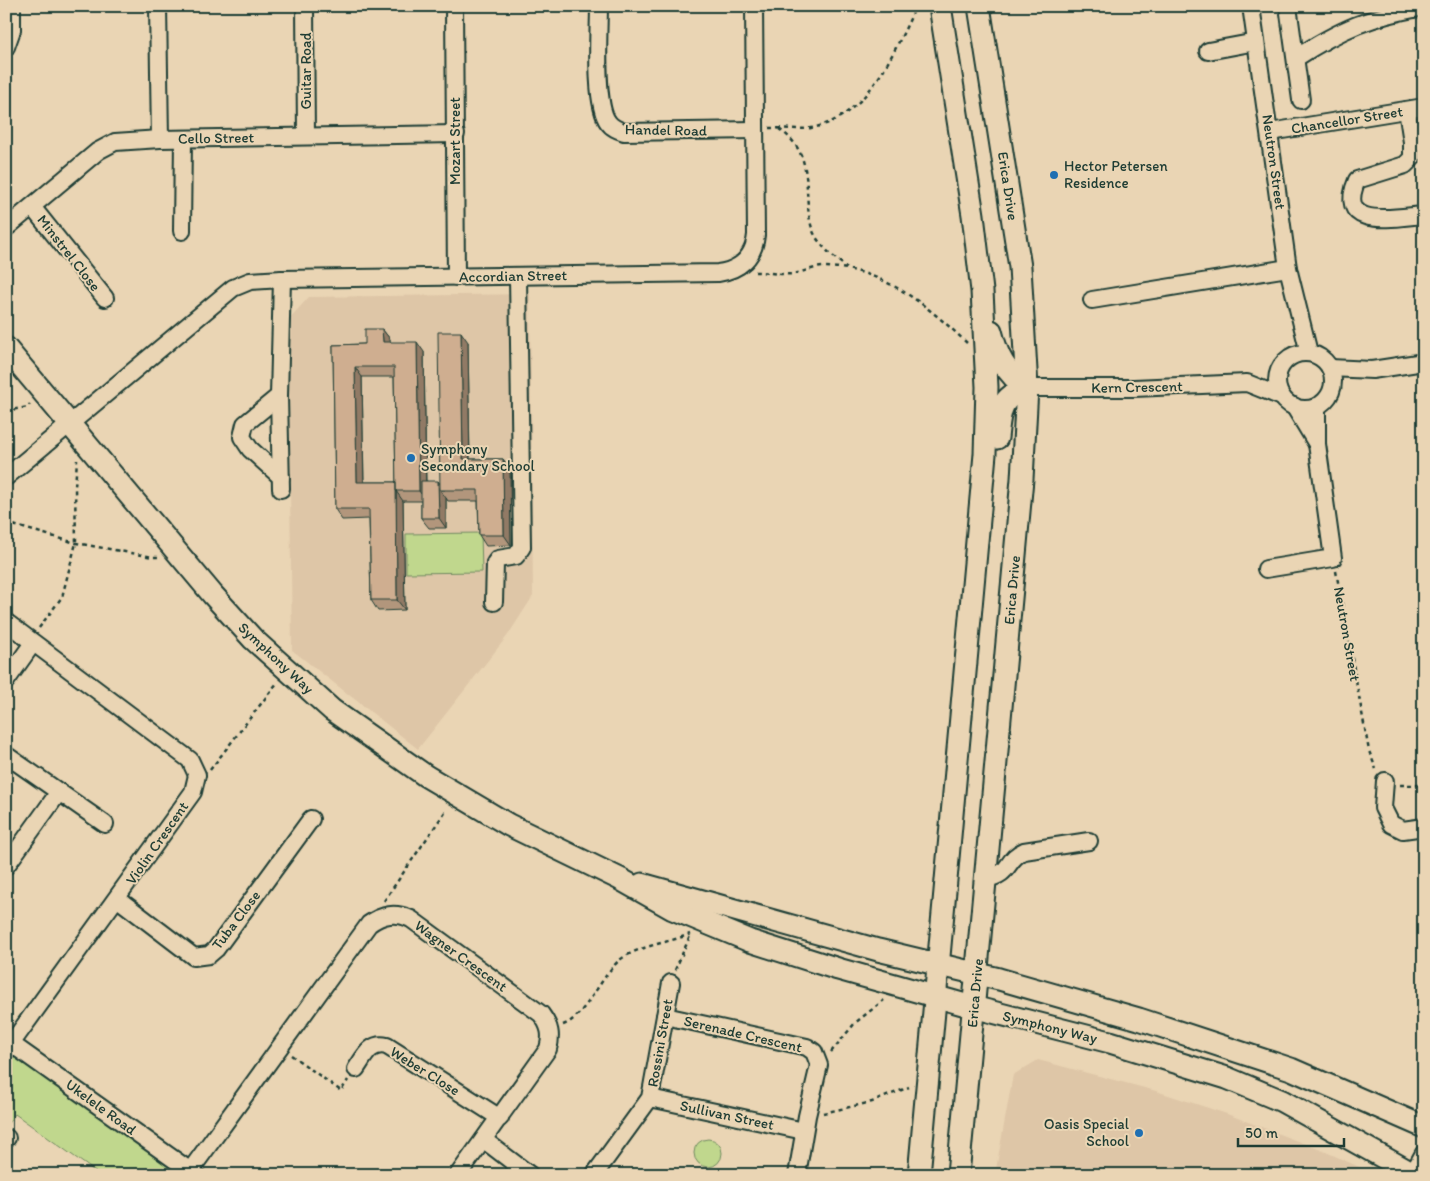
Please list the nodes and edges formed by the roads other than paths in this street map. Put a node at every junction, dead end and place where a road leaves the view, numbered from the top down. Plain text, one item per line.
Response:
1 (12, 6) edge
2 (158, 6) edge
3 (305, 6) edge
4 (454, 6) edge
5 (599, 6) edge
6 (754, 6) edge
7 (940, 6) edge
8 (979, 6) edge
9 (1251, 6) edge
10 (1288, 6) edge
11 (1424, 6) edge
12 (1256, 42) junction
13 (6, 47) edge
14 (1208, 51) dead end
15 (1296, 58) junction
16 (1301, 100) dead end
17 (1424, 107) edge
18 (1407, 110) junction
19 (760, 129) junction
20 (1270, 132) junction
21 (456, 134) junction
22 (306, 136) junction
23 (160, 139) junction
24 (183, 139) junction
25 (33, 208) junction
26 (1424, 215) edge
27 (6, 228) edge
28 (182, 231) dead end
29 (1288, 268) junction
30 (518, 276) junction
31 (456, 277) junction
32 (282, 279) junction
33 (982, 291) junction
34 (104, 298) dead end
35 (1092, 300) dead end
36 (1300, 317) junction
37 (6, 348) edge
38 (1309, 353) junction
39 (1286, 362) junction
40 (1424, 362) edge
41 (1330, 368) junction
42 (1372, 370) junction
43 (1247, 384) junction
44 (1333, 386) junction
45 (1027, 388) junction
46 (279, 396) junction
47 (1288, 402) junction
48 (1317, 406) junction
49 (71, 423) junction
50 (1317, 444) junction
51 (6, 477) edge
52 (1266, 569) dead end
53 (973, 587) junction
54 (494, 602) dead end
55 (6, 622) edge
56 (33, 643) junction
57 (6, 680) edge
58 (6, 755) edge
59 (1385, 781) road end
60 (59, 792) junction
61 (311, 819) dead end
62 (105, 824) dead end
63 (1424, 828) edge
64 (1089, 841) dead end
65 (6, 866) edge
66 (620, 879) junction
67 (985, 879) junction
68 (118, 899) junction
69 (939, 965) junction
70 (976, 974) junction
71 (671, 983) road end
72 (937, 996) junction
73 (973, 1007) junction
74 (665, 1016) junction
75 (9, 1042) edge
76 (356, 1068) road end
77 (650, 1098) junction
78 (500, 1118) junction
79 (806, 1124) junction
80 (1424, 1127) edge
81 (484, 1140) junction
82 (1424, 1153) edge
83 (193, 1173) edge
84 (1413, 1174) edge
85 (458, 1175) edge
86 (530, 1175) edge
87 (594, 1175) edge
88 (797, 1175) edge
89 (919, 1175) edge
90 (958, 1175) edge

1 - 13 street
2 - 23 street
3 - 22 street, Guitar Road
4 - 21 street, Mozart Street
5 - 19 street, Handel Road
6 - 19 street, Accordian Street
7 - 33 main road
8 - 45 main road, Erica Drive
9 - 12 street, Neutron Street
10 - 15 street
11 - 15 street
12 - 14 street
12 - 20 street, Neutron Street
15 - 16 street
17 - 18 street, Chancellor Street
18 - 20 street, Chancellor Street
18 - 26 street
19 - 30 street, Accordian Street
20 - 29 street, Neutron Street
21 - 22 street, Cello Street
21 - 31 street, Mozart Street
22 - 24 street, Cello Street
23 - 24 street, Cello Street
23 - 25 street, Cello Street
24 - 28 street
25 - 27 street, Cello Street
25 - 34 street, Minstrel Close
29 - 35 street
29 - 36 street, Neutron Street
30 - 31 street, Accordian Street
30 - 54 street
31 - 32 street, Accordian Street
32 - 46 street
32 - 49 street, Accordian Street
33 - 45 main road
33 - 53 main road
36 - 38 street, Neutron Street
36 - 39 street, Neutron Street
37 - 49 main road, Symphony Way
38 - 39 street
38 - 41 street
39 - 43 street, Kern Crescent
39 - 47 street
40 - 42 street
41 - 42 street
41 - 44 street
42 - 44 street
43 - 45 street, Kern Crescent
43 - 47 street, Kern Crescent
44 - 48 street
45 - 53 main road
45 - 67 main road, Erica Drive
46 - 46 street
47 - 48 street
47 - 50 street
48 - 50 street
49 - 51 street, Accordian Street
49 - 66 main road, Symphony Way
50 - 52 street
53 - 69 main road
55 - 56 street, Violin Crescent
56 - 57 street
56 - 68 street, Violin Crescent
58 - 60 street
59 - 63 street
60 - 62 street
60 - 65 street
61 - 68 street, Tuba Close
64 - 67 street
66 - 69 main road, Symphony Way
66 - 72 main road, Symphony Way
67 - 70 main road, Erica Drive
68 - 75 street, Violin Crescent
69 - 70 main road, Symphony Way
69 - 72 main road
70 - 73 main road, Erica Drive
70 - 80 main road, Symphony Way
71 - 74 street, Rossini Street
72 - 73 main road, Symphony Way
72 - 89 main road
73 - 84 main road, Symphony Way
73 - 90 main road, Erica Drive
74 - 77 street, Rossini Street
74 - 79 street, Serenade Crescent
75 - 83 street, Ukelele Road
76 - 78 street, Weber Close
77 - 79 street, Sullivan Street
77 - 87 street, Rossini Street
78 - 81 street
78 - 83 street, Wagner Crescent
79 - 88 street, Serenade Crescent
81 - 85 street
81 - 86 street
82 - 84 street

